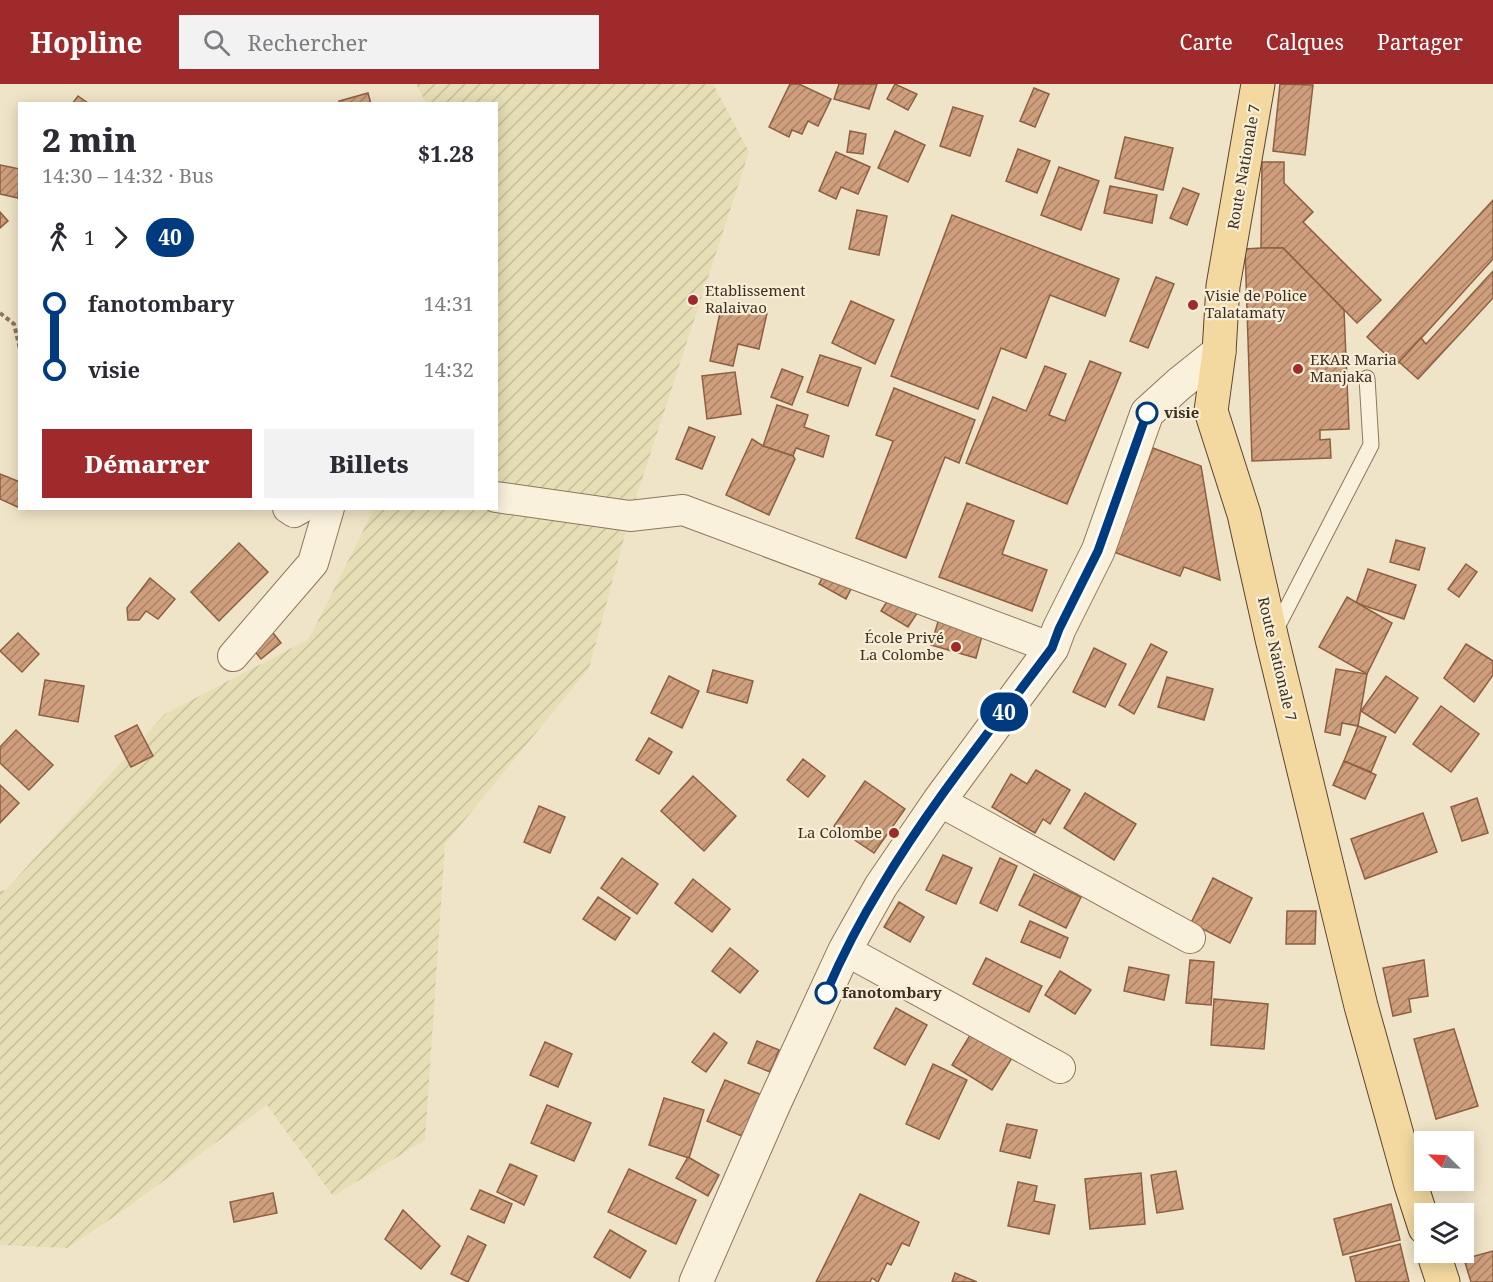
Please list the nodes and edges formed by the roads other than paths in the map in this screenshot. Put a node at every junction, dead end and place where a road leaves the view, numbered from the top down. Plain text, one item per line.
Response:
1 (1258, 84) edge
2 (1219, 352) junction
3 (1367, 378) dead end
4 (498, 497) edge
5 (328, 510) edge
6 (1272, 639) junction
7 (1052, 648) junction
8 (233, 656) dead end
9 (939, 801) junction
10 (1190, 938) dead end
11 (845, 950) junction
12 (1060, 1068) dead end
13 (1417, 1203) edge
14 (1437, 1263) edge
15 (696, 1282) edge
16 (1443, 1282) edge

1 - 2 main road, Route Nationale 7
2 - 6 main road, Route Nationale 7
2 - 7 street
3 - 6 lane
4 - 7 street
5 - 8 street
6 - 13 main road, Route Nationale 7
7 - 9 street
9 - 10 street
9 - 11 street
11 - 12 street
11 - 15 street
14 - 16 main road

